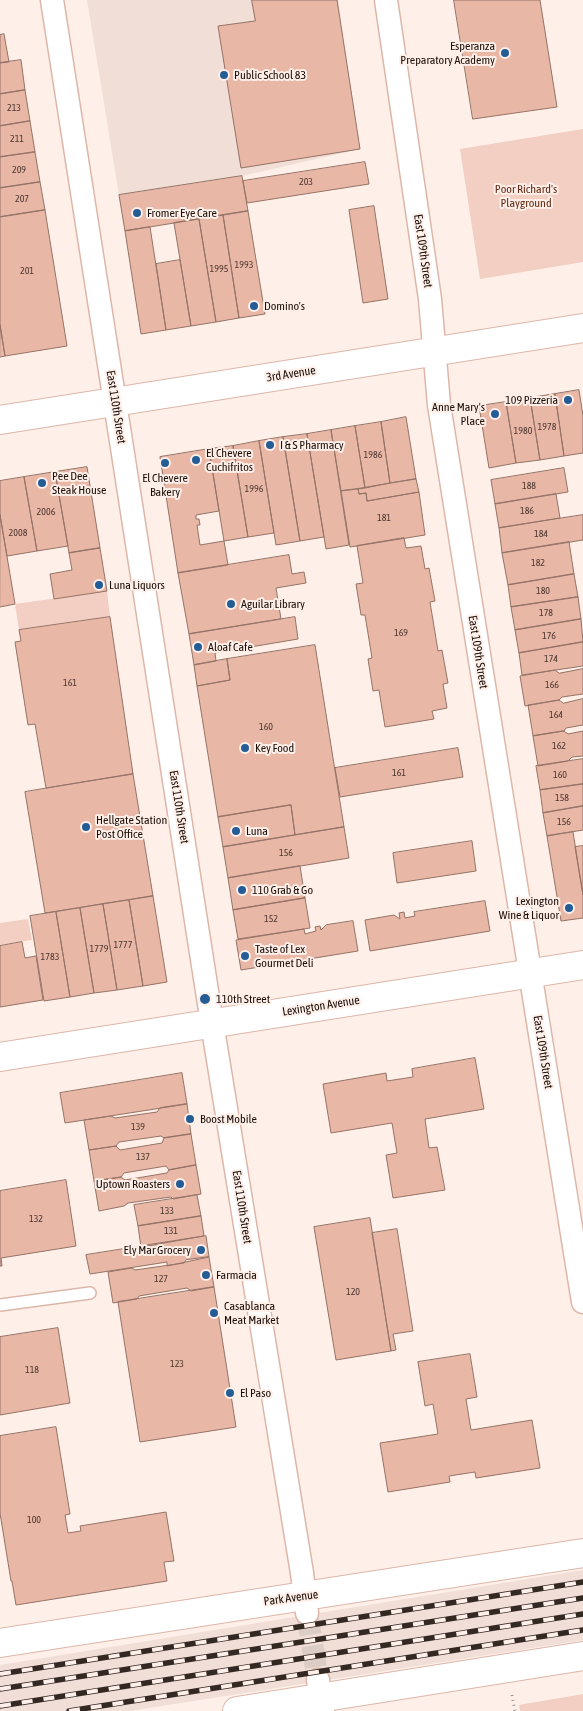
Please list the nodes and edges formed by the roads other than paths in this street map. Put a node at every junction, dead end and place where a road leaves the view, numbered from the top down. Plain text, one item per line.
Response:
1 (52, 0) edge
2 (386, 0) edge
3 (583, 328) edge
4 (435, 351) junction
5 (115, 402) junction
6 (0, 420) edge
7 (583, 965) edge
8 (530, 973) junction
9 (212, 1024) junction
10 (0, 1057) edge
11 (90, 1293) dead end
12 (583, 1302) edge
13 (0, 1305) edge
14 (583, 1553) edge
15 (306, 1604) junction
16 (0, 1643) edge
17 (583, 1656) edge
18 (321, 1696) edge
19 (237, 1711) edge

1 - 5 street, East 110th Street
2 - 4 street, East 109th Street
3 - 4 main road, 3rd Avenue
4 - 5 main road, 3rd Avenue
4 - 8 street, East 109th Street
5 - 6 main road, 3rd Avenue
5 - 9 street, East 110th Street
7 - 8 main road, Lexington Avenue
8 - 9 main road, Lexington Avenue
8 - 12 street, East 109th Street
9 - 10 main road, Lexington Avenue
9 - 15 street, East 110th Street
11 - 13 lane
14 - 15 main road, Park Avenue
15 - 16 main road, Park Avenue
17 - 18 main road
18 - 19 main road

